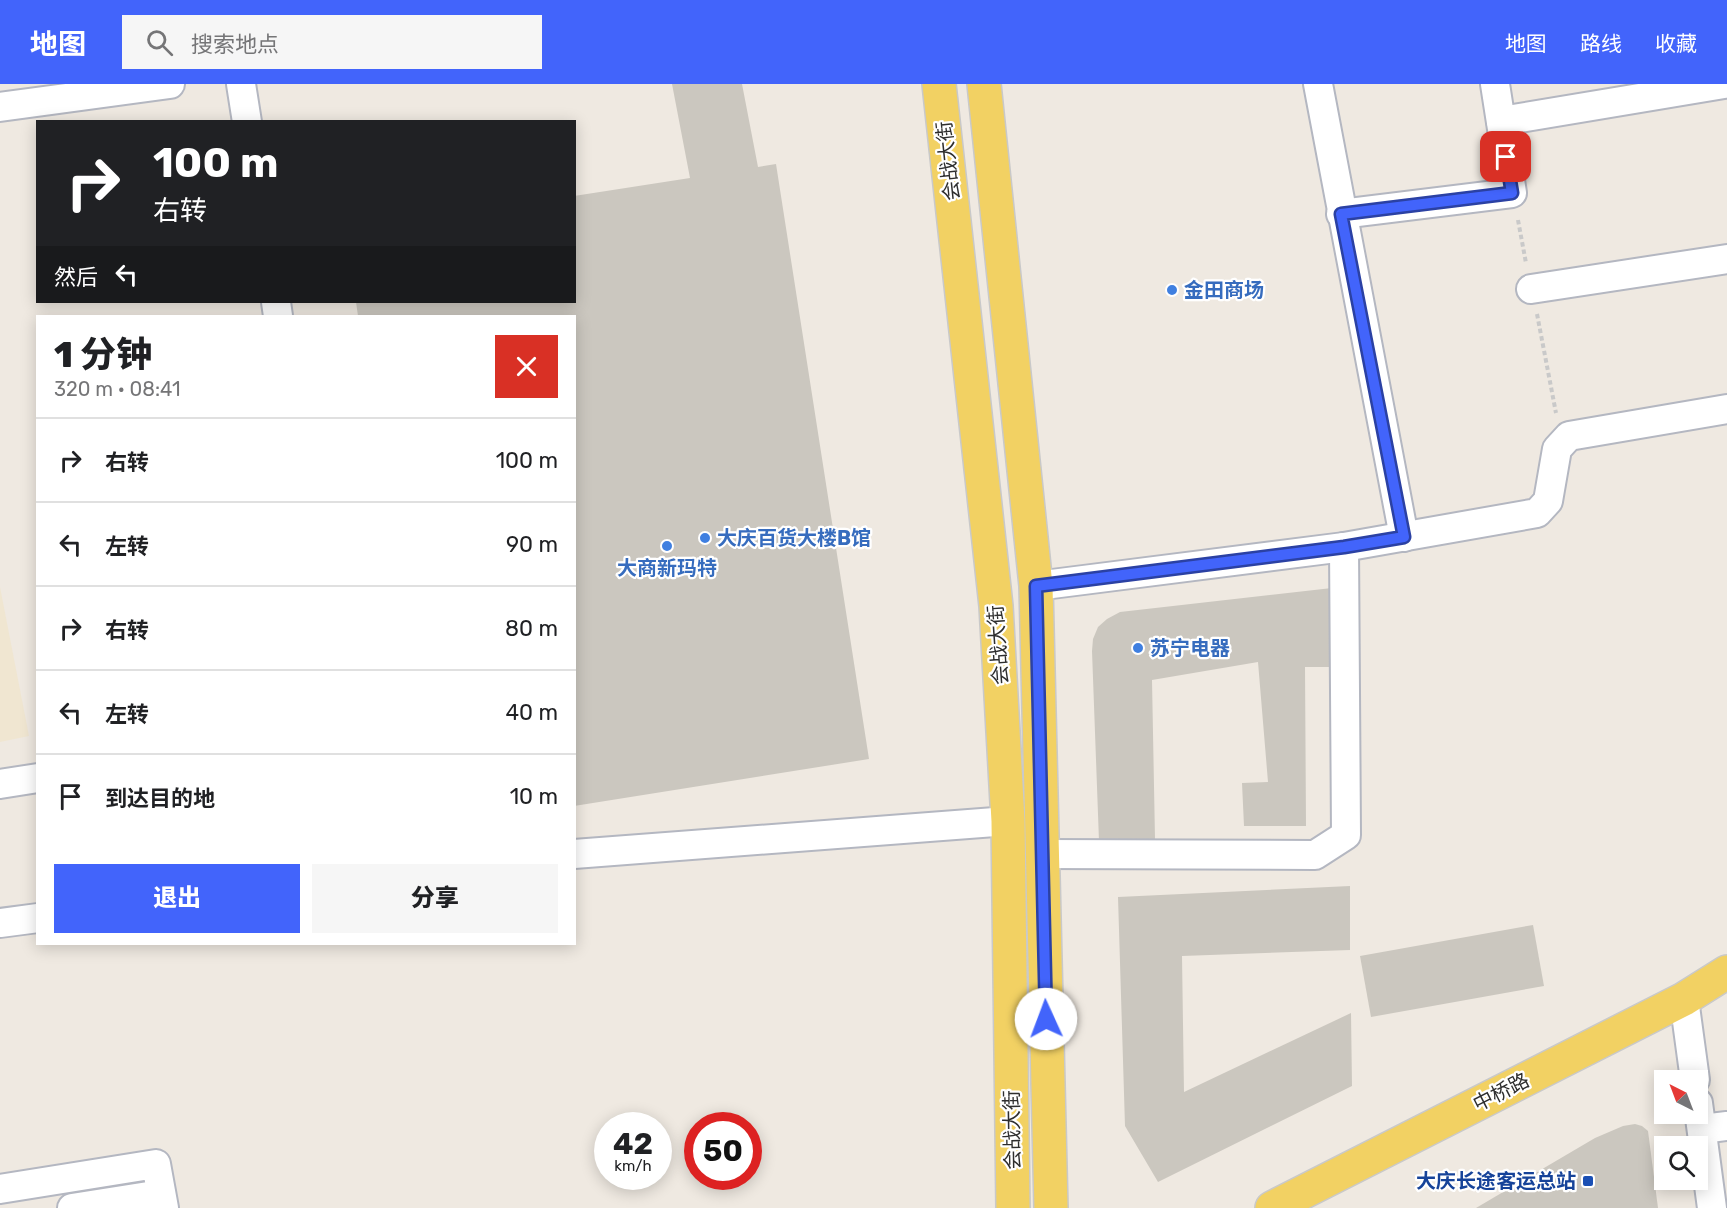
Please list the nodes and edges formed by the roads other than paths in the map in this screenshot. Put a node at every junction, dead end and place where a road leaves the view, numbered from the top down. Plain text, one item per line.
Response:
1 (170, 84) edge
2 (241, 84) edge
3 (939, 84) edge
4 (984, 84) edge
5 (1318, 84) edge
6 (1495, 84) edge
7 (1724, 84) edge
8 (0, 107) edge
9 (247, 120) edge
10 (1500, 121) junction
11 (1341, 214) junction
12 (1727, 259) edge
13 (1532, 289) dead end
14 (1727, 409) edge
15 (1404, 537) junction
16 (1344, 547) junction
17 (1036, 586) junction
18 (36, 778) edge
19 (0, 784) edge
20 (1008, 821) junction
21 (576, 854) edge
22 (1042, 854) junction
23 (36, 918) edge
24 (0, 923) edge
25 (1727, 972) edge
26 (1684, 999) junction
27 (1694, 1070) edge
28 (1709, 1119) edge
29 (0, 1189) edge
30 (162, 1201) edge
31 (72, 1208) edge
32 (1013, 1208) edge
33 (1052, 1208) edge
34 (1272, 1208) edge
35 (1712, 1208) edge

1 - 8 street
2 - 9 street
3 - 20 main road, 会战大街
4 - 17 main road
5 - 11 street
6 - 10 street
7 - 10 street
10 - 11 street
11 - 15 street
12 - 13 street
14 - 15 street
15 - 16 street
16 - 17 street
16 - 22 street
17 - 22 main road
18 - 19 street
20 - 21 street
20 - 32 main road, 会战大街
22 - 33 main road
23 - 24 street
25 - 26 main road, 中桥路
26 - 27 street
26 - 34 main road, 中桥路
28 - 35 street
29 - 30 street
30 - 31 street

